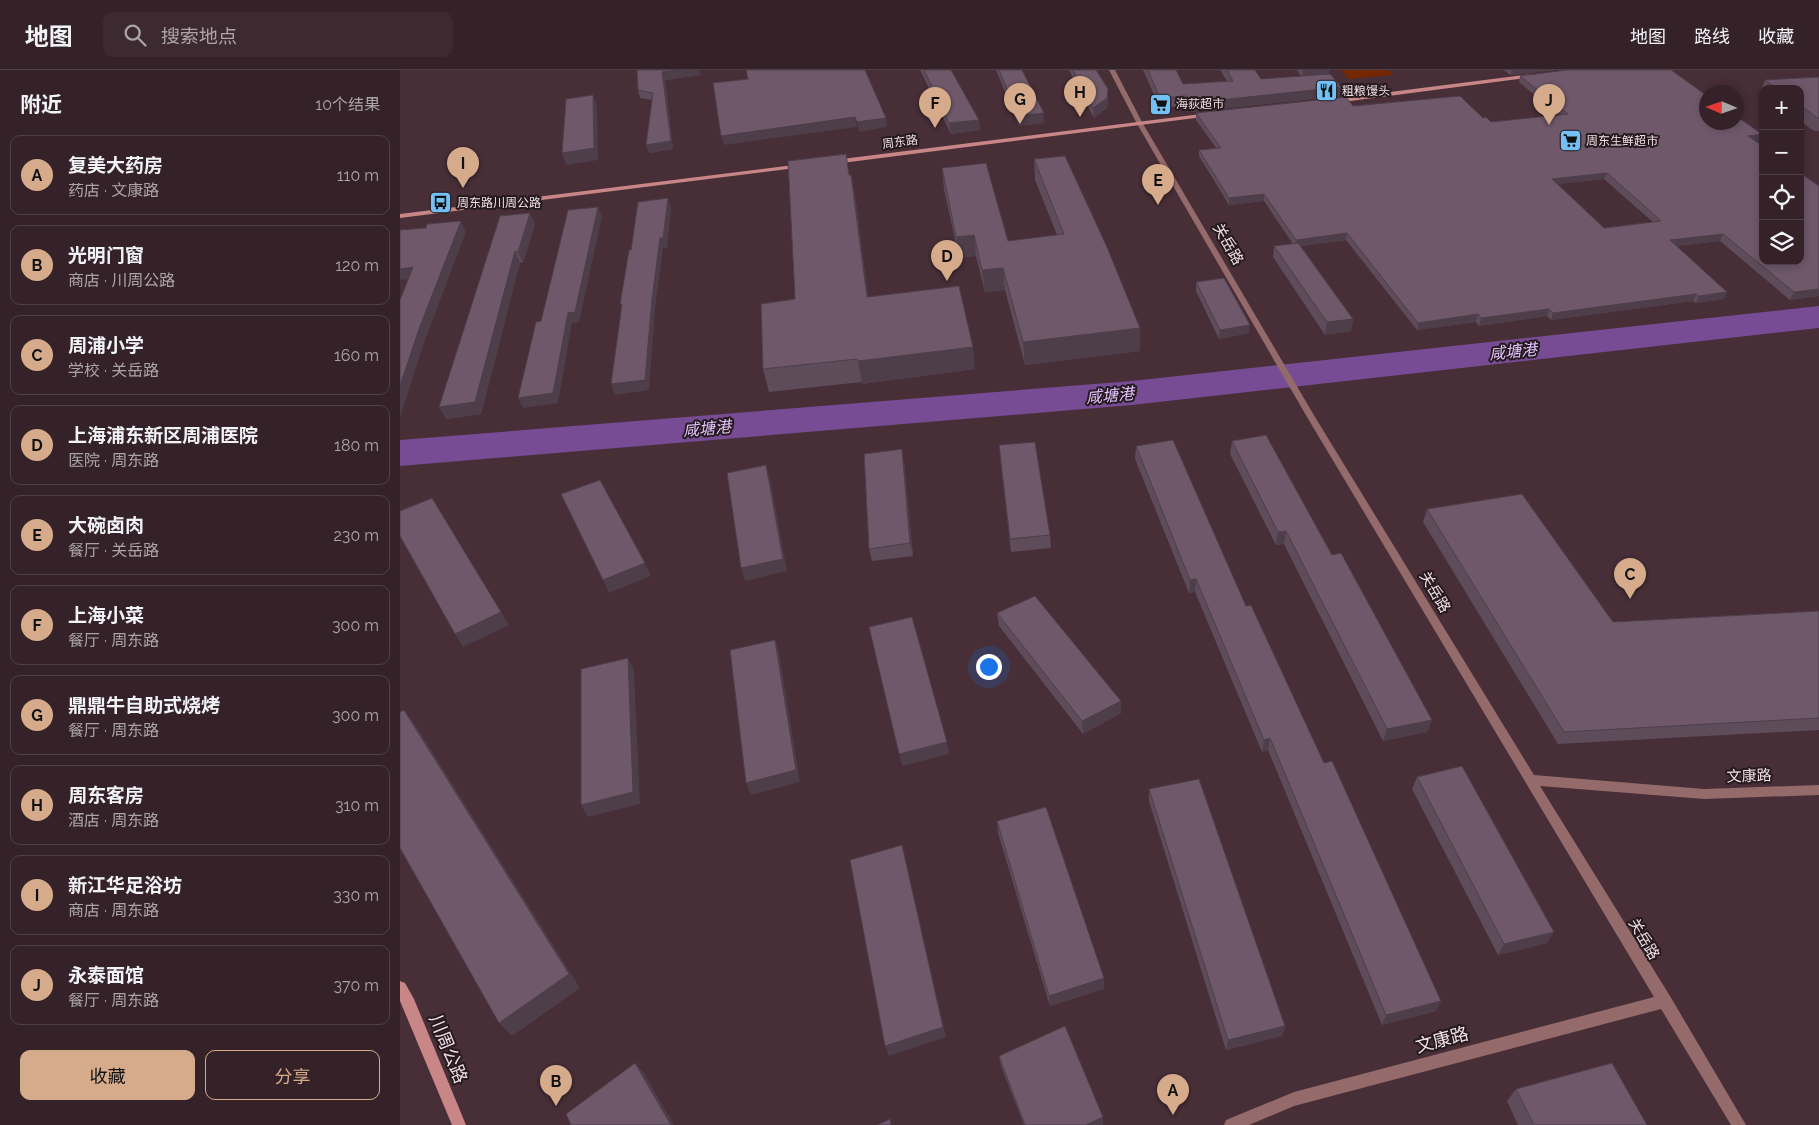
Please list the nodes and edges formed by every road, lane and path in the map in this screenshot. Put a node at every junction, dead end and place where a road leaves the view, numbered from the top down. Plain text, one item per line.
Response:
1 (1112, 70) edge
2 (1534, 76) edge
3 (1323, 102) edge
4 (1217, 114) edge
5 (1139, 122) junction
6 (829, 162) edge
7 (810, 165) edge
8 (400, 216) edge
9 (1531, 780) junction
10 (1819, 790) edge
11 (400, 988) edge
12 (1665, 1001) junction
13 (459, 1125) edge
14 (1231, 1125) edge
15 (1739, 1125) edge

1 - 5 street, 关岳路
2 - 3 street
4 - 5 street, 周东路
5 - 6 street, 周东路
5 - 9 street, 关岳路
7 - 8 street
9 - 10 street, 文康路
9 - 12 street, 关岳路
11 - 13 street, 川周公路
12 - 14 street, 文康路
12 - 15 street, 关岳路

